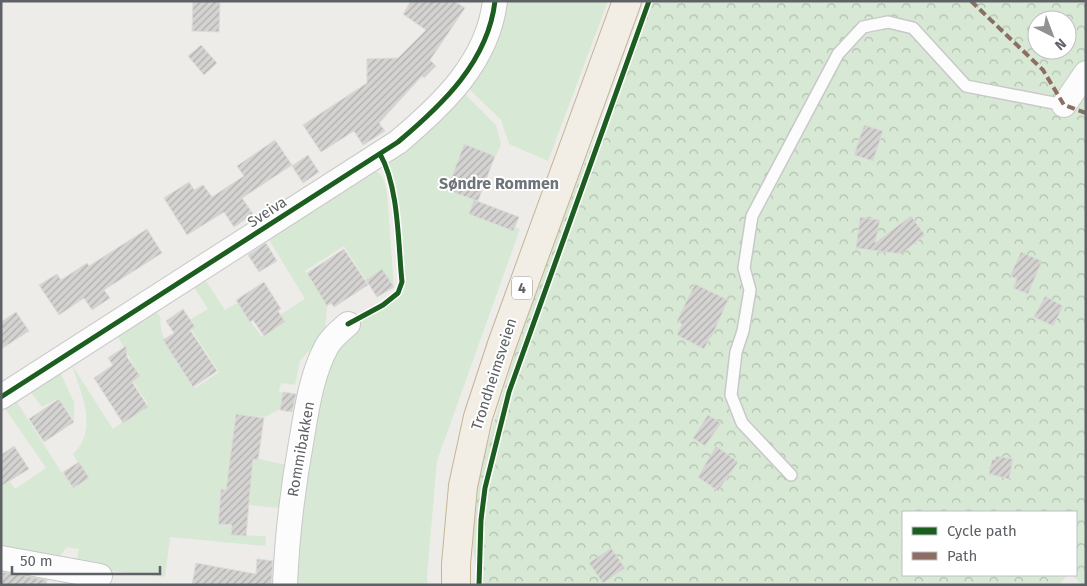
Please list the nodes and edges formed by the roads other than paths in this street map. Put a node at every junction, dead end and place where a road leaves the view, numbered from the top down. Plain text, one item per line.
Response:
1 (494, 1) edge
2 (627, 1) edge
3 (1086, 73) edge
4 (1064, 105) joint
5 (348, 324) dead end
6 (1, 397) edge
7 (790, 475) dead end
8 (1, 558) edge
9 (100, 576) dead end
10 (285, 585) edge
11 (456, 585) edge

1 - 6 street, Sveiva
2 - 11 highway, Trondheimsveien / 4
3 - 4 street
4 - 7 lane
5 - 10 street, Rommibakken
8 - 9 street

